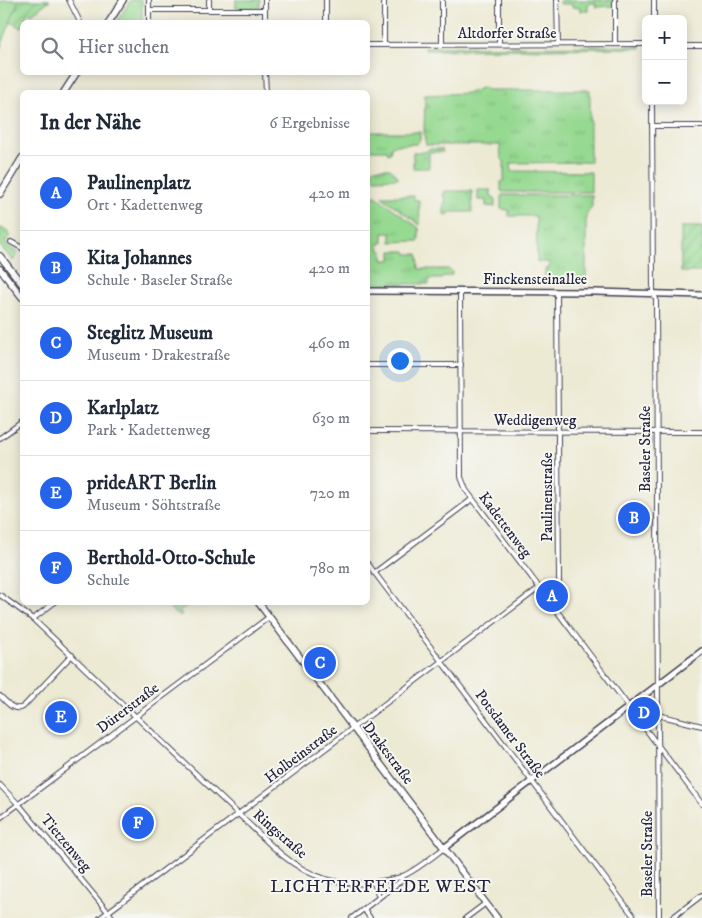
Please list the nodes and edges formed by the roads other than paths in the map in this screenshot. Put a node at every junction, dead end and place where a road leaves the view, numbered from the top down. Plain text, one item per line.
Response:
1 (69, 0) edge
2 (123, 0) edge
3 (149, 0) edge
4 (209, 0) edge
5 (265, 0) edge
6 (326, 0) edge
7 (384, 0) edge
8 (442, 0) edge
9 (499, 0) edge
10 (558, 0) edge
11 (615, 0) edge
12 (654, 0) edge
13 (149, 10) junction
14 (209, 10) junction
15 (265, 10) junction
16 (654, 15) edge
17 (79, 20) edge
18 (109, 20) edge
19 (149, 20) edge
20 (265, 20) edge
21 (326, 20) edge
22 (499, 44) junction
23 (558, 44) junction
24 (615, 44) junction
25 (642, 44) edge
26 (370, 45) edge
27 (384, 45) junction
28 (442, 45) junction
29 (687, 46) edge
30 (702, 46) edge
31 (75, 75) edge
32 (266, 75) edge
33 (65, 90) edge
34 (266, 90) edge
35 (652, 105) edge
36 (652, 126) junction
37 (702, 126) edge
38 (20, 161) edge
39 (0, 194) edge
40 (11, 242) dead end
41 (20, 247) edge
42 (0, 256) edge
43 (0, 269) edge
44 (20, 281) edge
45 (370, 291) edge
46 (460, 292) junction
47 (557, 292) junction
48 (653, 293) junction
49 (20, 294) edge
50 (702, 295) edge
51 (370, 365) edge
52 (461, 365) junction
53 (20, 423) edge
54 (370, 431) edge
55 (461, 431) junction
56 (558, 432) junction
57 (656, 432) junction
58 (702, 432) edge
59 (0, 438) edge
60 (471, 500) junction
61 (370, 567) edge
62 (374, 573) junction
63 (539, 588) junction
64 (0, 595) edge
65 (51, 605) edge
66 (260, 605) edge
67 (556, 610) junction
68 (269, 617) junction
69 (33, 619) junction
70 (702, 651) edge
71 (72, 655) junction
72 (441, 662) junction
73 (658, 685) junction
74 (0, 696) edge
75 (629, 707) junction
76 (658, 715) junction
77 (135, 717) junction
78 (702, 726) edge
79 (354, 729) junction
80 (658, 746) junction
81 (531, 781) junction
82 (0, 785) edge
83 (18, 804) junction
84 (702, 804) edge
85 (238, 815) junction
86 (0, 818) edge
87 (444, 848) junction
88 (402, 876) junction
89 (374, 883) junction
90 (702, 895) edge
91 (379, 897) junction
92 (486, 903) junction
93 (364, 909) junction
94 (108, 912) junction
95 (100, 918) edge
96 (113, 918) edge
97 (352, 918) edge
98 (370, 918) edge
99 (466, 918) edge
100 (497, 918) edge
101 (634, 918) edge
102 (659, 918) edge
103 (672, 918) edge

1 - 17 street
2 - 18 main road
3 - 13 street
4 - 14 street
5 - 15 street
6 - 21 street
7 - 27 street
8 - 28 street
9 - 22 street
10 - 23 street
11 - 24 street
12 - 16 street
13 - 14 street
13 - 19 street
14 - 15 street
15 - 20 street
22 - 23 street, Altdorfer Straße
22 - 28 street, Altdorfer Straße
23 - 24 street, Altdorfer Straße
24 - 25 street, Altdorfer Straße
26 - 27 street, Altdorfer Straße
27 - 28 street, Altdorfer Straße
29 - 30 street
31 - 33 main road
32 - 34 street
35 - 36 street, Baseler Straße
36 - 37 street
36 - 48 street, Baseler Straße
38 - 39 main road
40 - 41 street
42 - 44 main road
43 - 49 main road
45 - 46 street, Finckensteinallee
46 - 47 street, Finckensteinallee
46 - 52 street, Kadettenweg
47 - 48 street, Finckensteinallee
47 - 56 street, Paulinenstraße
48 - 50 street, Finckensteinallee
48 - 57 street, Baseler Straße
51 - 52 street
52 - 55 street, Kadettenweg
53 - 59 street
54 - 55 street, Weddigenweg
55 - 56 street, Weddigenweg
55 - 60 street, Kadettenweg
56 - 57 street, Weddigenweg
56 - 67 street, Paulinenstraße
57 - 58 street, Weddigenweg
57 - 73 street, Baseler Straße
60 - 62 street
60 - 63 street, Kadettenweg
61 - 62 street, Potsdamer Straße
62 - 72 street, Potsdamer Straße
63 - 67 street, Kadettenweg
63 - 72 street, Holbeinstraße
64 - 69 street, Ringstraße
65 - 69 street
66 - 68 main road, Drakestraße
67 - 75 street, Kadettenweg
68 - 77 street, Dürerstraße
68 - 79 main road, Drakestraße
69 - 71 street, Ringstraße
70 - 73 street, Ringstraße
71 - 74 street
71 - 77 street, Ringstraße
72 - 79 street, Holbeinstraße
72 - 81 street, Potsdamer Straße
73 - 75 street, Ringstraße
73 - 76 street, Baseler Straße
75 - 80 street, Kadettenweg
75 - 81 street, Ringstraße
76 - 78 street
76 - 80 street, Baseler Straße
77 - 83 street, Dürerstraße
77 - 85 street, Ringstraße
79 - 85 street, Holbeinstraße
79 - 87 main road, Drakestraße
80 - 84 street, Kadettenweg
80 - 102 street, Baseler Straße
81 - 87 street, Ringstraße
81 - 101 street, Potsdamer Straße
82 - 83 street, Tietzenweg
83 - 86 street, Dürerstraße
83 - 94 street, Tietzenweg
85 - 89 street, Ringstraße
85 - 94 street, Holbeinstraße
87 - 88 street, Ringstraße
87 - 92 main road, Drakestraße
88 - 89 street, Ringstraße
88 - 91 street
89 - 91 street
90 - 103 street
91 - 93 street
92 - 99 street
92 - 100 main road, Drakestraße
93 - 97 street
93 - 98 street
94 - 95 street, Holbeinstraße
94 - 96 street, Tietzenweg

